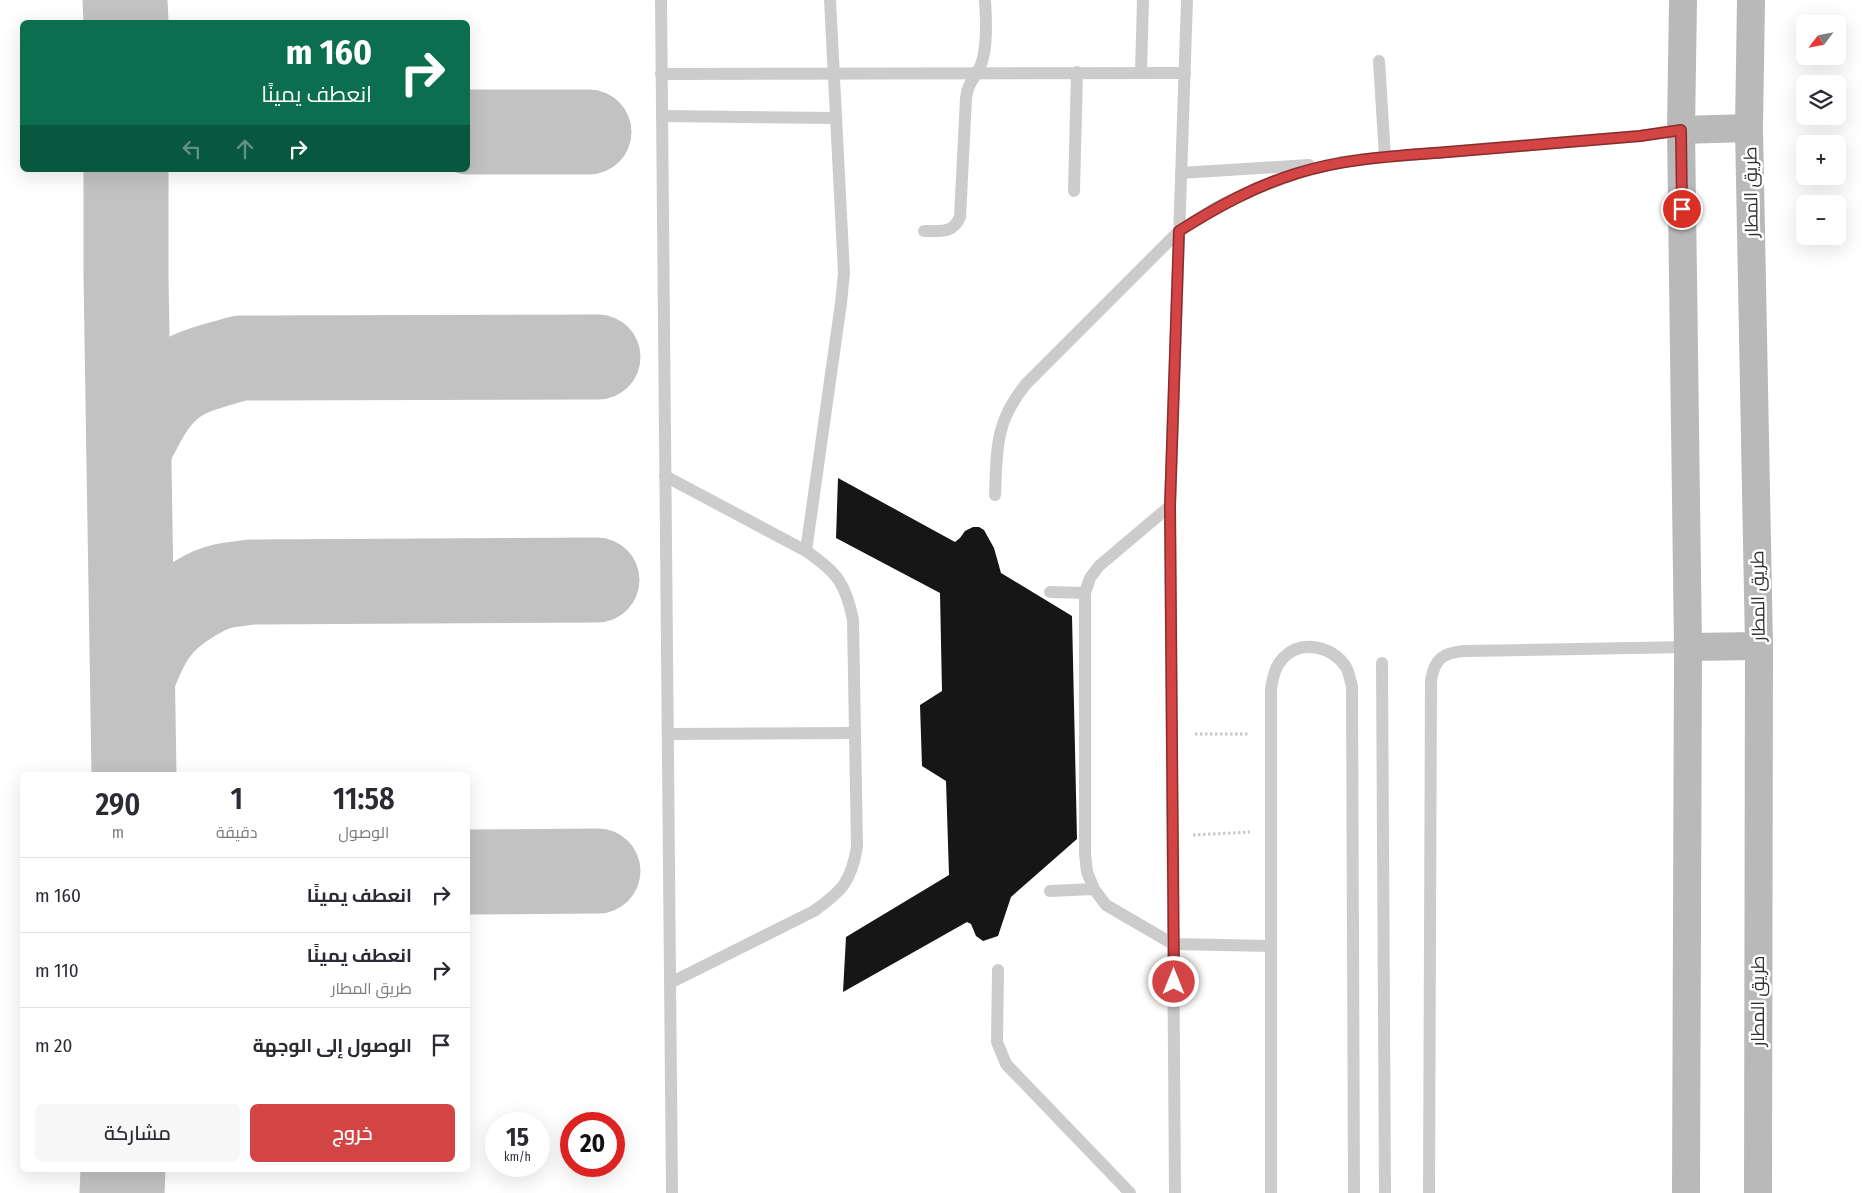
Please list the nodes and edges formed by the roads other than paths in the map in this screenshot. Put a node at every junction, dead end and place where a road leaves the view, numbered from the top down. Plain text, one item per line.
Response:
1 (661, 0) edge
2 (830, 0) edge
3 (985, 0) edge
4 (1143, 0) edge
5 (1187, 0) edge
6 (1683, 0) edge
7 (1751, 0) edge
8 (1379, 61) dead end
9 (1077, 72) junction
10 (1141, 72) junction
11 (834, 73) junction
12 (977, 73) junction
13 (1185, 73) junction
14 (661, 74) junction
15 (662, 116) junction
16 (836, 118) junction
17 (1749, 128) junction
18 (1681, 130) junction
19 (1385, 157) junction
20 (1341, 162) junction
21 (1181, 173) junction
22 (1074, 192) dead end
23 (924, 231) dead end
24 (1179, 231) junction
25 (665, 476) junction
26 (994, 495) dead end
27 (1170, 506) junction
28 (806, 551) junction
29 (1050, 592) dead end
30 (1085, 593) junction
31 (1759, 646) junction
32 (1688, 647) junction
33 (1382, 663) dead end
34 (855, 733) junction
35 (668, 734) junction
36 (1094, 889) junction
37 (1050, 891) dead end
38 (1173, 944) junction
39 (1271, 946) junction
40 (998, 970) dead end
41 (670, 983) junction
42 (672, 1193) edge
43 (1130, 1193) edge
44 (1175, 1193) edge
45 (1271, 1193) edge
46 (1354, 1193) edge
47 (1384, 1193) edge
48 (1429, 1193) edge
49 (1686, 1193) edge
50 (1758, 1193) edge

1 - 14 lane
2 - 11 lane
3 - 12 lane
4 - 10 lane
5 - 13 lane
6 - 18 main road
7 - 17 main road, طريق المطار
8 - 19 lane
9 - 10 lane
9 - 12 lane
9 - 22 lane
10 - 13 lane
11 - 12 lane
11 - 14 lane
11 - 16 lane
12 - 23 lane
13 - 21 lane
14 - 15 lane
15 - 16 lane
15 - 25 lane
16 - 28 lane
17 - 18 main road
17 - 31 main road, طريق المطار
18 - 19 lane
18 - 32 main road
19 - 20 lane
20 - 21 lane
20 - 24 lane
21 - 24 lane
24 - 26 lane
24 - 27 lane
25 - 28 lane
25 - 35 lane
27 - 30 lane
27 - 38 lane
28 - 34 lane
29 - 30 lane
30 - 36 lane
31 - 32 main road
31 - 50 main road, طريق المطار
32 - 48 lane
32 - 49 main road
33 - 47 lane
34 - 35 lane
34 - 41 lane
35 - 41 lane
36 - 37 lane
36 - 38 lane
38 - 39 lane
38 - 44 lane
39 - 45 lane
39 - 46 lane
40 - 43 lane
41 - 42 lane

